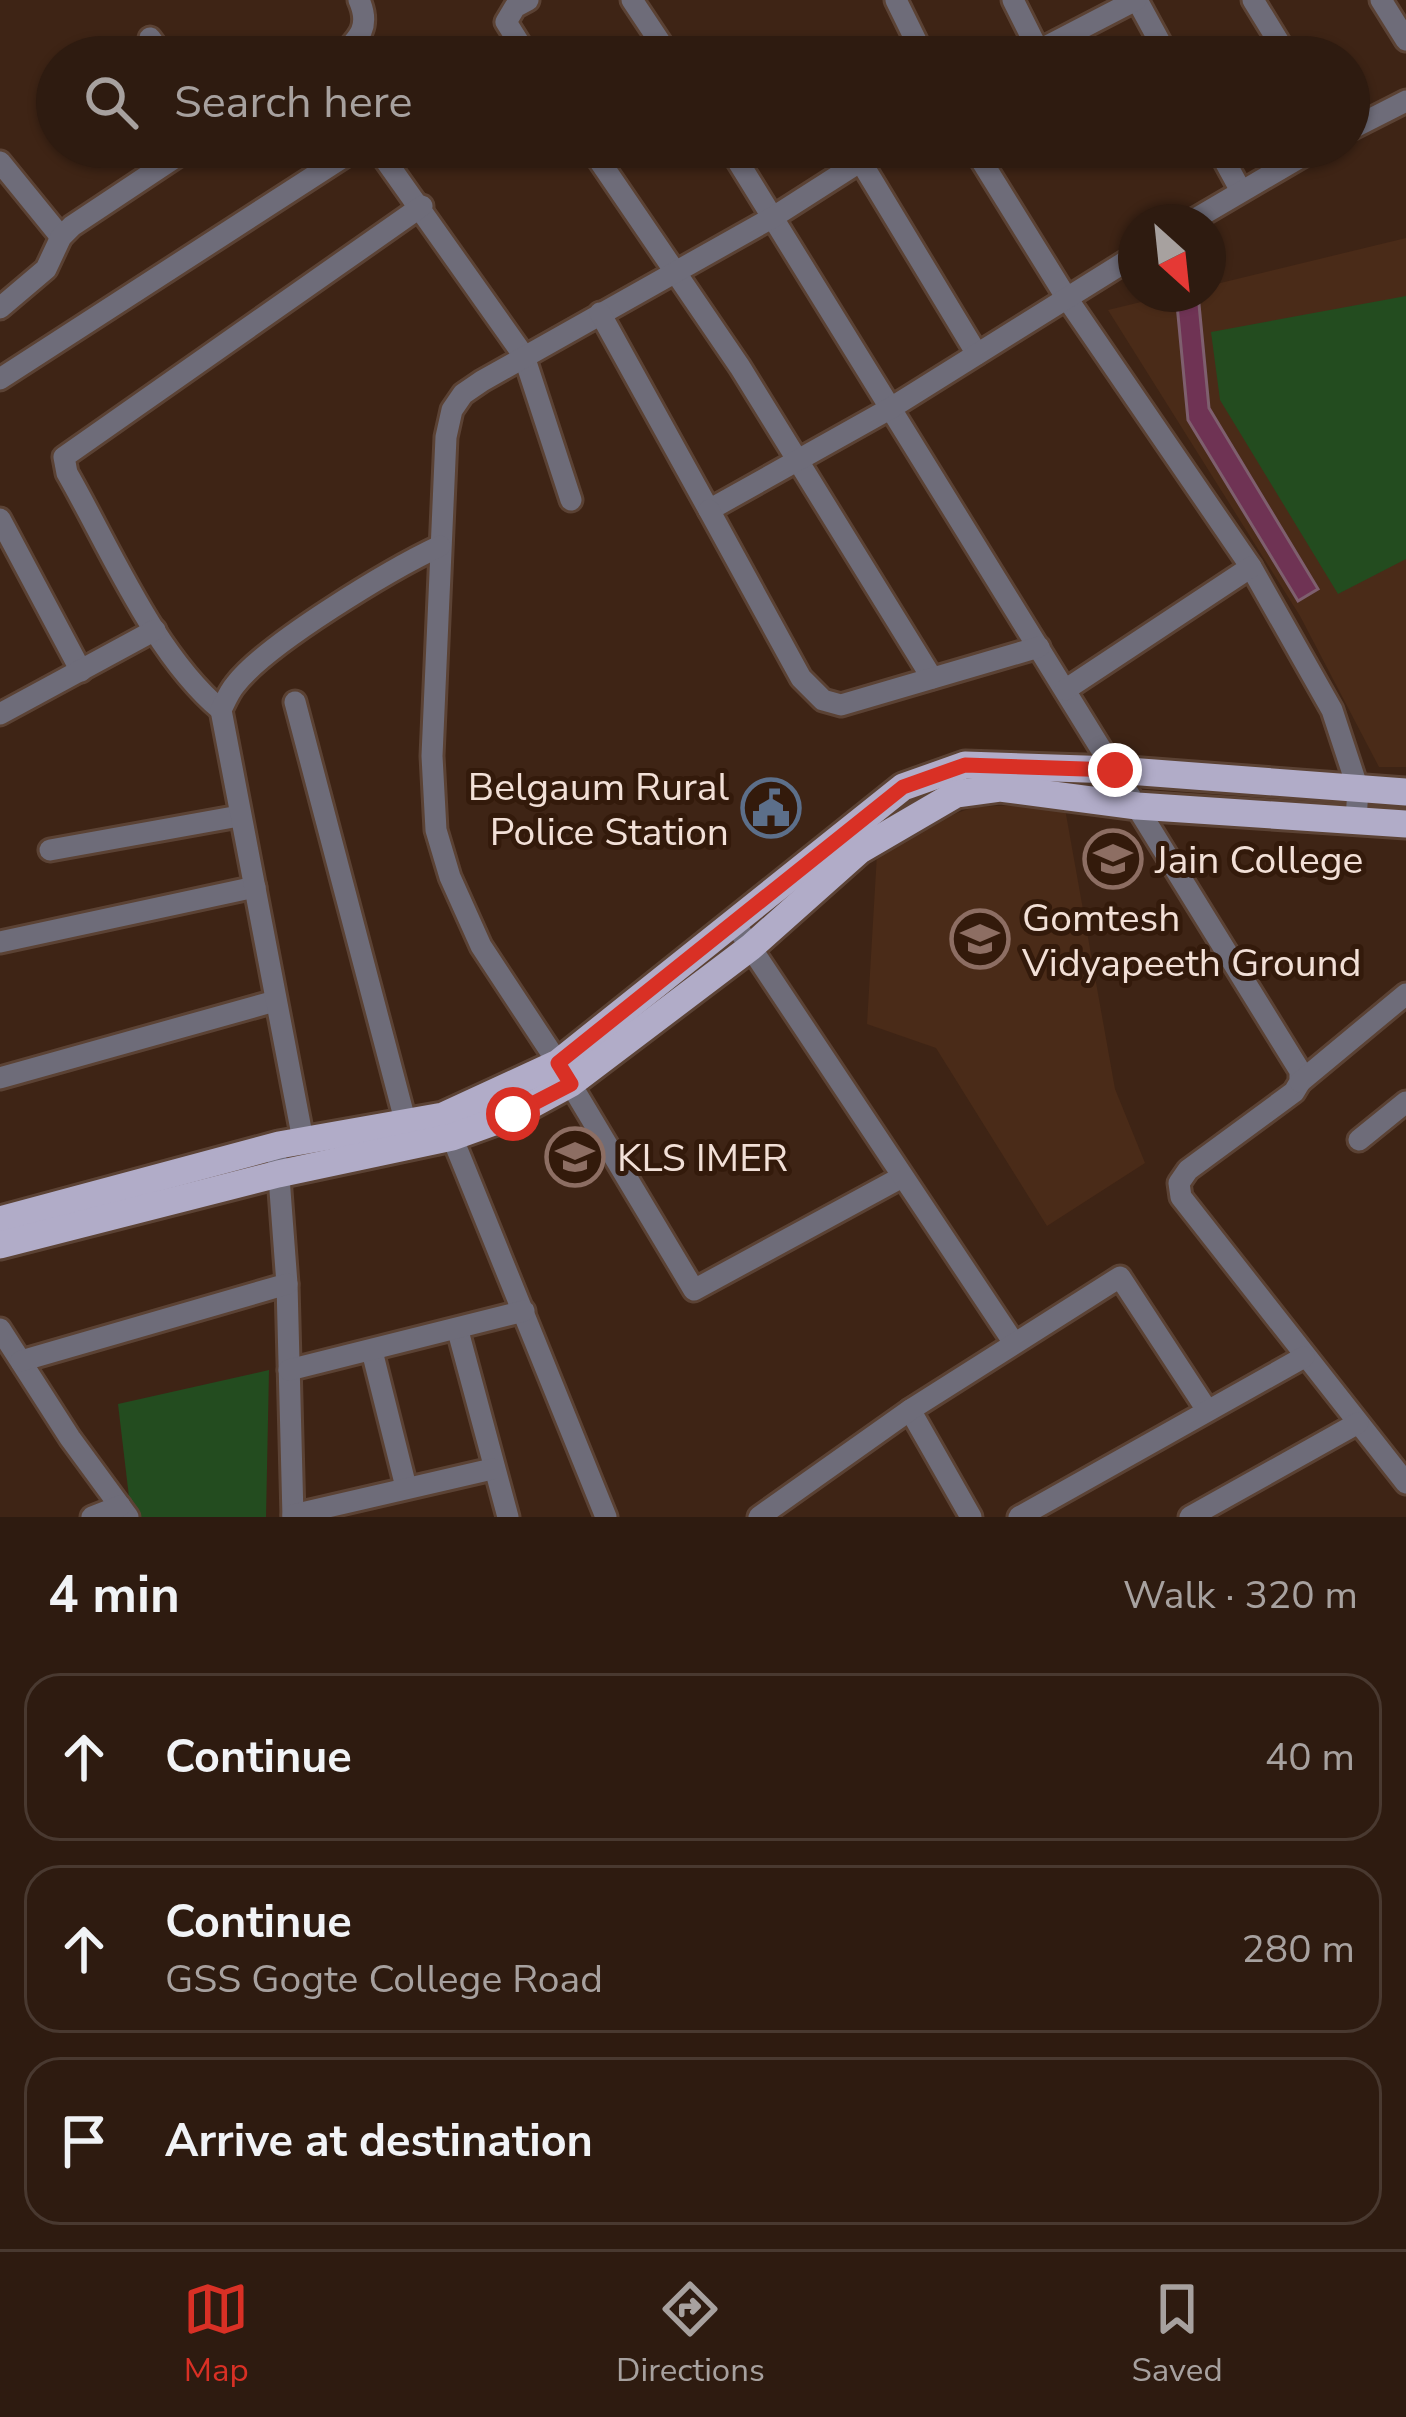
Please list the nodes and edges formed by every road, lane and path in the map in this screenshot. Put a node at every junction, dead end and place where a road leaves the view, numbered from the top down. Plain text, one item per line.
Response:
1 (359, 0) edge
2 (528, 0) edge
3 (632, 0) edge
4 (896, 0) edge
5 (1012, 0) edge
6 (1137, 0) edge
7 (1252, 0) edge
8 (1381, 0) edge
9 (361, 36) edge
10 (515, 36) edge
11 (656, 36) edge
12 (914, 36) edge
13 (1026, 36) edge
14 (1066, 36) edge
15 (1157, 36) edge
16 (1275, 36) edge
17 (1406, 40) edge
18 (1406, 101) edge
19 (1370, 119) edge
20 (0, 162) edge
21 (159, 168) edge
22 (327, 168) edge
23 (392, 168) edge
24 (604, 168) edge
25 (743, 168) edge
26 (851, 168) edge
27 (865, 168) edge
28 (987, 168) edge
29 (1228, 168) edge
30 (1281, 168) edge
31 (1241, 191) junction
32 (1220, 204) edge
33 (422, 206) junction
34 (775, 216) junction
35 (61, 237) junction
36 (1118, 266) edge
37 (675, 272) junction
38 (1066, 298) junction
39 (0, 308) edge
40 (600, 313) junction
41 (976, 354) junction
42 (524, 356) junction
43 (0, 379) edge
44 (891, 408) junction
45 (797, 462) junction
46 (571, 500) dead end
47 (709, 510) junction
48 (0, 519) edge
49 (440, 546) junction
50 (1251, 567) junction
51 (155, 630) junction
52 (1039, 647) junction
53 (81, 671) junction
54 (932, 678) junction
55 (1065, 690) junction
56 (295, 702) dead end
57 (221, 710) junction
58 (0, 714) edge
59 (1115, 770) junction
60 (1358, 789) junction
61 (1406, 792) edge
62 (1137, 806) junction
63 (239, 816) junction
64 (886, 818) junction
65 (1356, 820) junction
66 (1406, 824) edge
67 (50, 850) dead end
68 (255, 887) junction
69 (743, 936) junction
70 (0, 942) edge
71 (1406, 994) edge
72 (275, 1001) junction
73 (564, 1074) junction
74 (0, 1078) edge
75 (1300, 1082) junction
76 (1406, 1102) edge
77 (406, 1124) junction
78 (447, 1126) junction
79 (1359, 1140) dead end
80 (291, 1143) junction
81 (278, 1174) junction
82 (902, 1177) junction
83 (0, 1220) edge
84 (0, 1245) edge
85 (287, 1284) junction
86 (524, 1311) junction
87 (0, 1329) edge
88 (458, 1331) junction
89 (1014, 1343) junction
90 (372, 1352) junction
91 (1304, 1357) junction
92 (21, 1361) junction
93 (290, 1370) junction
94 (910, 1410) junction
95 (1207, 1410) junction
96 (1358, 1423) junction
97 (492, 1469) junction
98 (1406, 1484) edge
99 (406, 1487) junction
100 (124, 1512) edge
101 (293, 1516) edge
102 (92, 1517) edge
103 (508, 1517) edge
104 (606, 1517) edge
105 (759, 1517) edge
106 (971, 1517) edge
107 (1019, 1517) edge
108 (1190, 1517) edge

1 - 9 street
2 - 10 street
3 - 11 street
4 - 12 street
5 - 13 street
6 - 14 street
6 - 15 street
7 - 16 street
8 - 17 street
18 - 19 street
20 - 35 street
21 - 35 street
22 - 43 street
23 - 33 street
24 - 37 street
25 - 34 street
26 - 34 street
27 - 41 street
28 - 38 street
29 - 31 street
30 - 31 street
31 - 32 street
33 - 42 street
33 - 51 street
34 - 37 street
34 - 44 street
35 - 39 street
36 - 38 street
37 - 40 street
37 - 45 street
38 - 41 street
38 - 50 street
40 - 42 street
40 - 47 street
41 - 44 street
42 - 46 street
42 - 49 street
44 - 45 street
44 - 52 street
45 - 47 street
45 - 54 street
47 - 54 street
48 - 53 street
49 - 57 street
49 - 73 street
50 - 55 street
50 - 60 street
51 - 53 street
51 - 57 street
52 - 54 street
52 - 55 street
53 - 58 street
55 - 59 street
56 - 77 street
57 - 63 street
59 - 60 main road
59 - 62 street
59 - 64 main road
60 - 61 main road
60 - 65 street
62 - 64 main road
62 - 65 main road
62 - 75 street
63 - 67 street
63 - 68 street
64 - 69 main road
65 - 66 main road
68 - 70 street
68 - 72 street
69 - 73 main road
69 - 82 street
71 - 75 street
72 - 74 street
72 - 80 street
73 - 78 main road
73 - 82 street
75 - 91 street
76 - 79 street
77 - 78 main road
77 - 80 main road
78 - 81 main road
78 - 86 street
80 - 81 street
80 - 83 main road
81 - 84 main road
81 - 85 street
82 - 89 street
85 - 92 street
85 - 93 street
86 - 88 street
86 - 104 street
87 - 92 street
88 - 90 street
88 - 97 street
89 - 94 street
89 - 95 street
90 - 93 street
90 - 99 street
91 - 95 street
91 - 96 street
92 - 100 street
93 - 101 street
94 - 105 street
94 - 106 street
95 - 107 street
96 - 98 street
96 - 108 street
97 - 99 street
97 - 103 street
99 - 101 street
100 - 102 street

